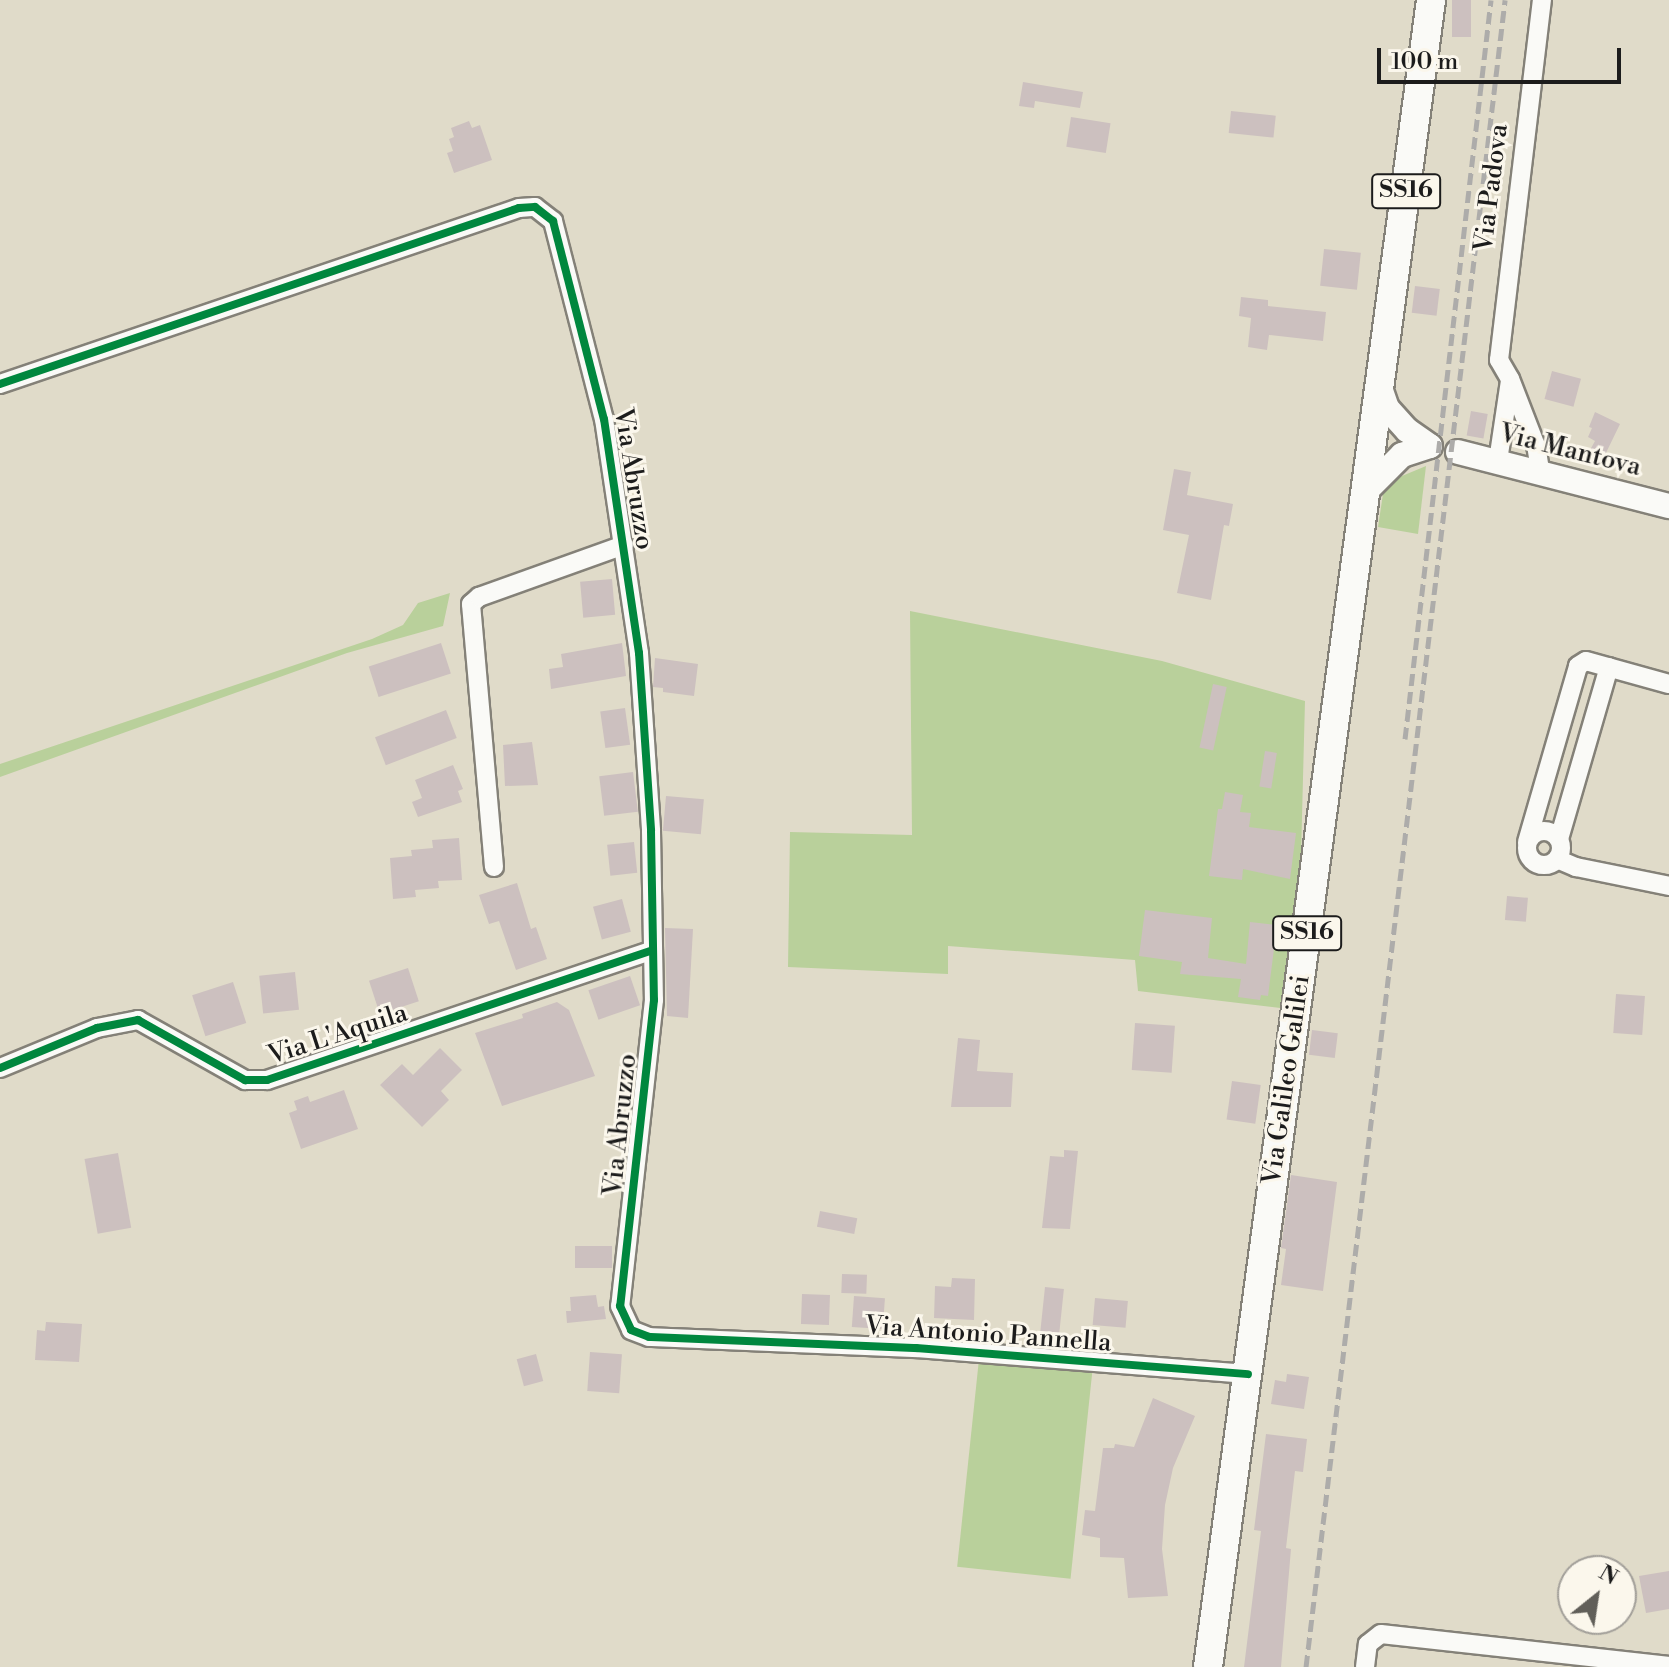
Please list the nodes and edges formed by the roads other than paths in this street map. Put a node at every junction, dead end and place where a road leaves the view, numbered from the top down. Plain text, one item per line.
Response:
1 (1431, 0) edge
2 (1542, 0) edge
3 (1510, 379) junction
4 (1378, 381) junction
5 (0, 384) edge
6 (1407, 430) junction
7 (1372, 434) junction
8 (1458, 452) dead end
9 (1402, 455) junction
10 (1498, 461) junction
11 (1540, 470) junction
12 (1364, 493) junction
13 (1669, 506) edge
14 (624, 545) junction
15 (1609, 667) junction
16 (1669, 684) edge
17 (1559, 839) junction
18 (1527, 842) junction
19 (1557, 859) junction
20 (494, 867) dead end
21 (1669, 886) edge
22 (651, 951) junction
23 (0, 1068) edge
24 (631, 1330) joint
25 (1248, 1374) junction
26 (1669, 1666) edge
27 (1208, 1667) edge
28 (1365, 1667) edge

1 - 4 main road, SS16
2 - 3 street, Via Padova
3 - 10 street, Via Padova
3 - 11 street, Via Padova
4 - 6 street
4 - 7 main road, SS16
5 - 14 street, Via Abruzzo
6 - 7 street
6 - 9 street
7 - 9 street
7 - 12 main road, SS16
8 - 10 street, Via Mantova
9 - 12 street
10 - 11 street, Via Mantova
11 - 13 street, Via Mantova
12 - 25 main road, Via Galileo Galilei / SS16
14 - 20 street
14 - 22 street, Via Abruzzo
15 - 16 street
15 - 17 street
15 - 18 street
17 - 18 street
17 - 19 street
18 - 19 street
19 - 21 street
22 - 23 street, Via L'Aquila
22 - 24 street, Via Abruzzo
24 - 25 street, Via Antonio Pannella
25 - 27 main road, Via Galileo Galilei / SS16
26 - 28 street

